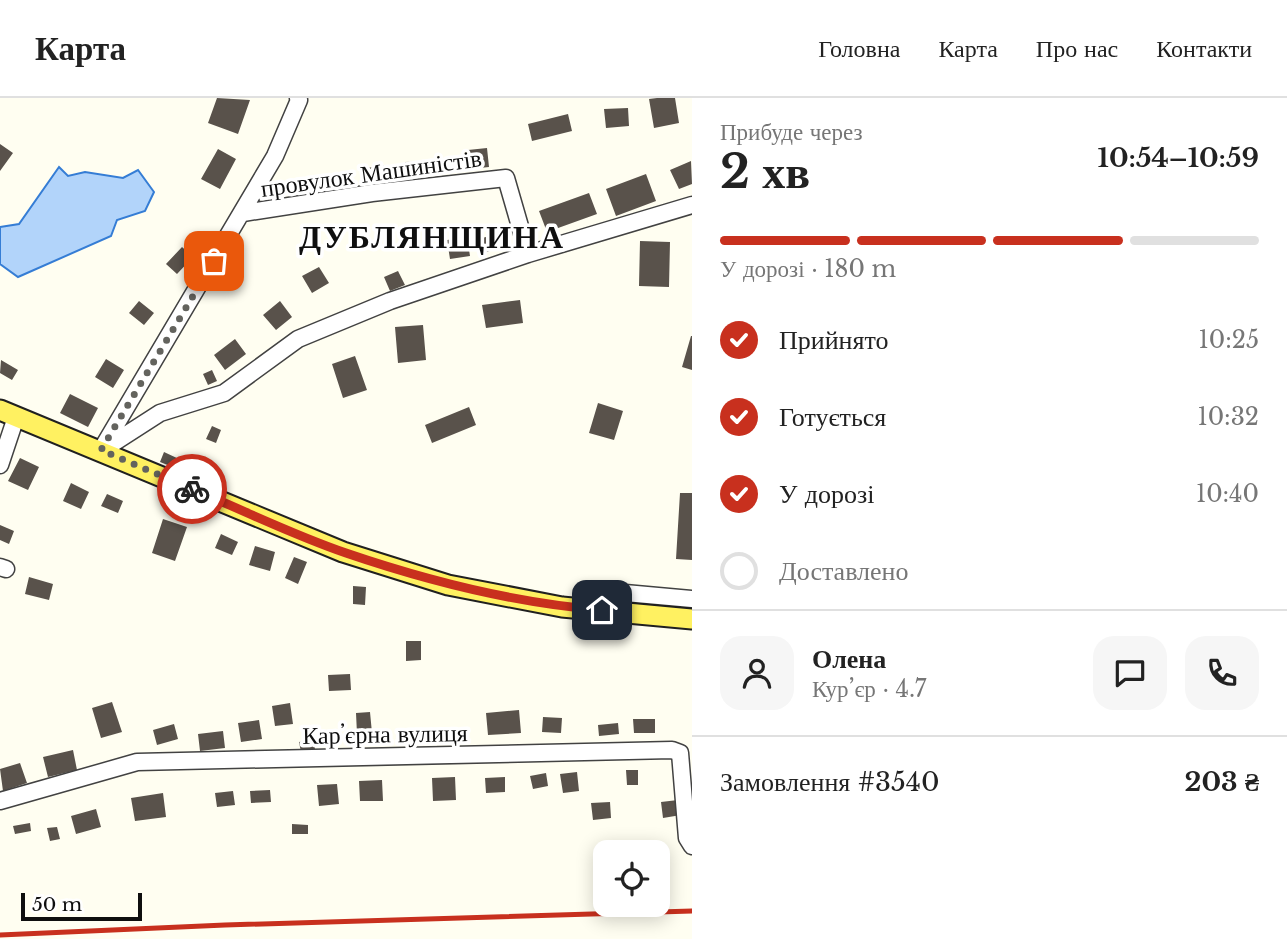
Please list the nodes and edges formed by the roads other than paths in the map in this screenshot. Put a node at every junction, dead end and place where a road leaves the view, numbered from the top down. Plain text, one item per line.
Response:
1 (299, 99) edge
2 (692, 205) edge
3 (243, 213) junction
4 (528, 254) junction
5 (8, 414) edge
6 (101, 450) junction
7 (0, 465) edge
8 (692, 599) edge
9 (579, 608) junction
10 (692, 619) edge
11 (0, 801) edge
12 (692, 846) edge

1 - 3 street
2 - 4 street
3 - 4 street, провулок Машиністів
3 - 6 street
4 - 6 street
5 - 6 main road
5 - 7 street
6 - 9 main road
8 - 9 street
9 - 10 main road
11 - 12 street, Карʼєрна вулиця

